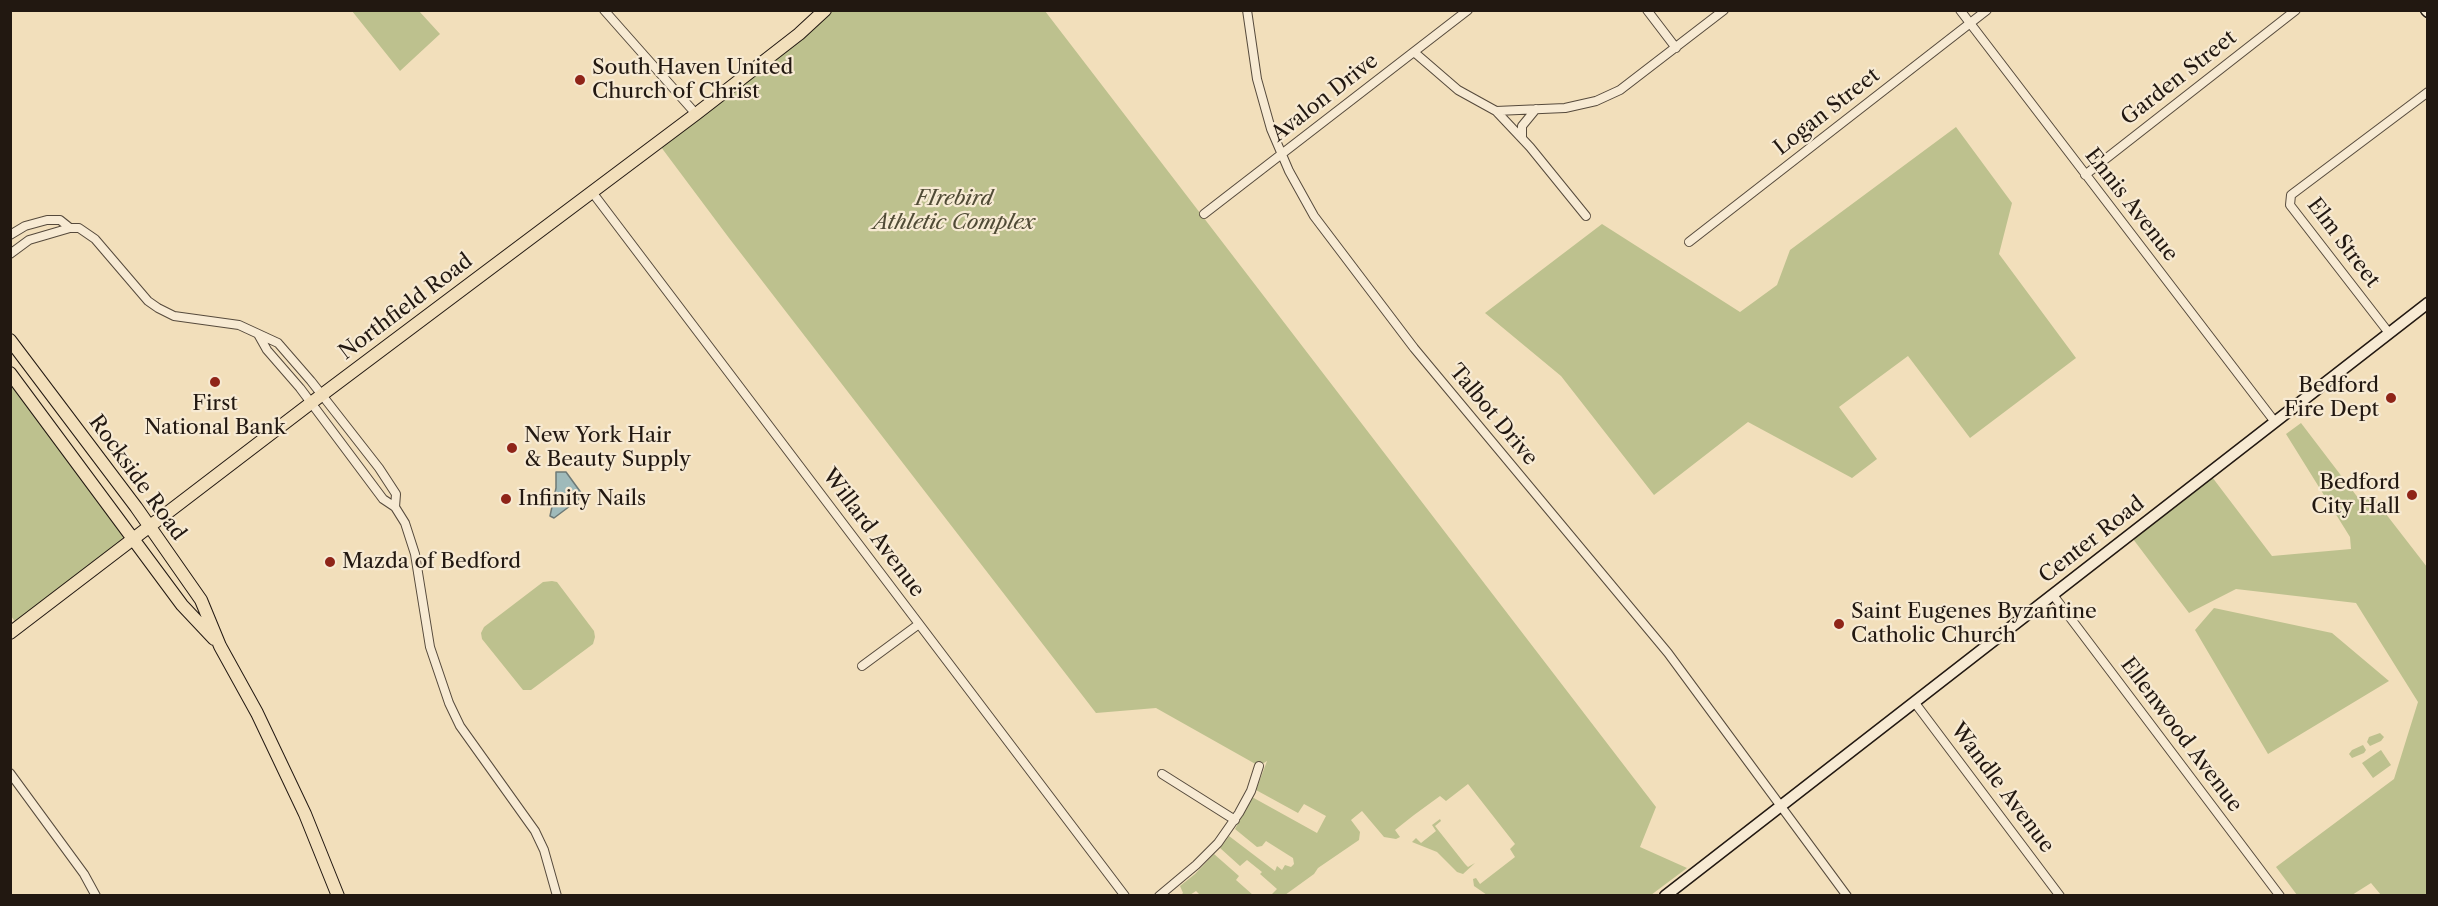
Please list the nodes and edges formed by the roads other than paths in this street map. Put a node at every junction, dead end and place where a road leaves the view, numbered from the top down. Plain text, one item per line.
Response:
1 (604, 10) edge
2 (825, 10) edge
3 (1247, 10) edge
4 (1468, 10) edge
5 (1647, 10) edge
6 (1724, 10) edge
7 (1960, 10) edge
8 (1987, 10) edge
9 (2296, 10) edge
10 (1970, 24) junction
11 (1676, 48) junction
12 (1414, 52) junction
13 (2427, 92) edge
14 (1536, 109) junction
15 (1496, 111) junction
16 (696, 114) junction
17 (1522, 138) junction
18 (1282, 155) junction
19 (2085, 175) junction
20 (592, 192) junction
21 (1204, 214) dead end
22 (1586, 216) dead end
23 (70, 228) junction
24 (10, 235) edge
25 (1689, 242) dead end
26 (10, 254) edge
27 (2427, 303) edge
28 (2389, 333) junction
29 (258, 334) junction
30 (10, 340) edge
31 (10, 373) edge
32 (322, 395) junction
33 (311, 403) junction
34 (2275, 422) junction
35 (395, 507) junction
36 (149, 526) junction
37 (133, 538) junction
38 (2053, 595) junction
39 (919, 624) junction
40 (10, 633) edge
41 (220, 646) junction
42 (862, 666) dead end
43 (1915, 703) junction
44 (1259, 766) dead end
45 (10, 773) edge
46 (1162, 774) dead end
47 (1781, 807) junction
48 (1235, 820) junction
49 (96, 896) edge
50 (338, 896) edge
51 (557, 896) edge
52 (1125, 896) edge
53 (1159, 896) edge
54 (1665, 896) edge
55 (1847, 896) edge
56 (2060, 896) edge
57 (2280, 896) edge

1 - 16 street
2 - 16 main road, Northfield Road
3 - 18 street, Talbot Drive
4 - 12 street, Avalon Drive
5 - 11 street
6 - 11 street
7 - 10 street, Ennis Avenue
8 - 10 street, Logan Street
9 - 19 street, Garden Street
10 - 19 street, Ennis Avenue
10 - 25 street, Logan Street
11 - 14 street
12 - 15 street
12 - 18 street, Avalon Drive
13 - 28 street, Elm Street
14 - 15 street
14 - 17 street
15 - 17 street
16 - 20 main road, Northfield Road
17 - 22 street
18 - 21 street, Avalon Drive
18 - 47 street, Talbot Drive
19 - 34 street, Ennis Avenue
20 - 32 main road, Northfield Road
20 - 39 street, Willard Avenue
23 - 24 street
23 - 26 street
23 - 29 street
27 - 28 main road, Center Road
28 - 34 main road, Center Road
29 - 32 street
29 - 33 street
30 - 36 main road, Rockside Road
31 - 37 main road, Rockside Road
32 - 33 main road, Northfield Road
32 - 35 street
33 - 35 street
33 - 36 main road, Northfield Road
34 - 38 main road, Center Road
35 - 51 street
36 - 37 main road, Northfield Road
36 - 41 main road, Rockside Road
37 - 40 main road, Northfield Road
37 - 41 main road, Rockside Road
38 - 43 main road, Center Road
38 - 57 street, Ellenwood Avenue
39 - 42 street
39 - 52 street, Willard Avenue
41 - 50 main road, Rockside Road
43 - 47 main road, Center Road
43 - 56 street, Wandle Avenue
44 - 48 street
45 - 49 street
46 - 48 street
47 - 54 main road, Center Road
47 - 55 street, Talbot Drive
48 - 53 street

